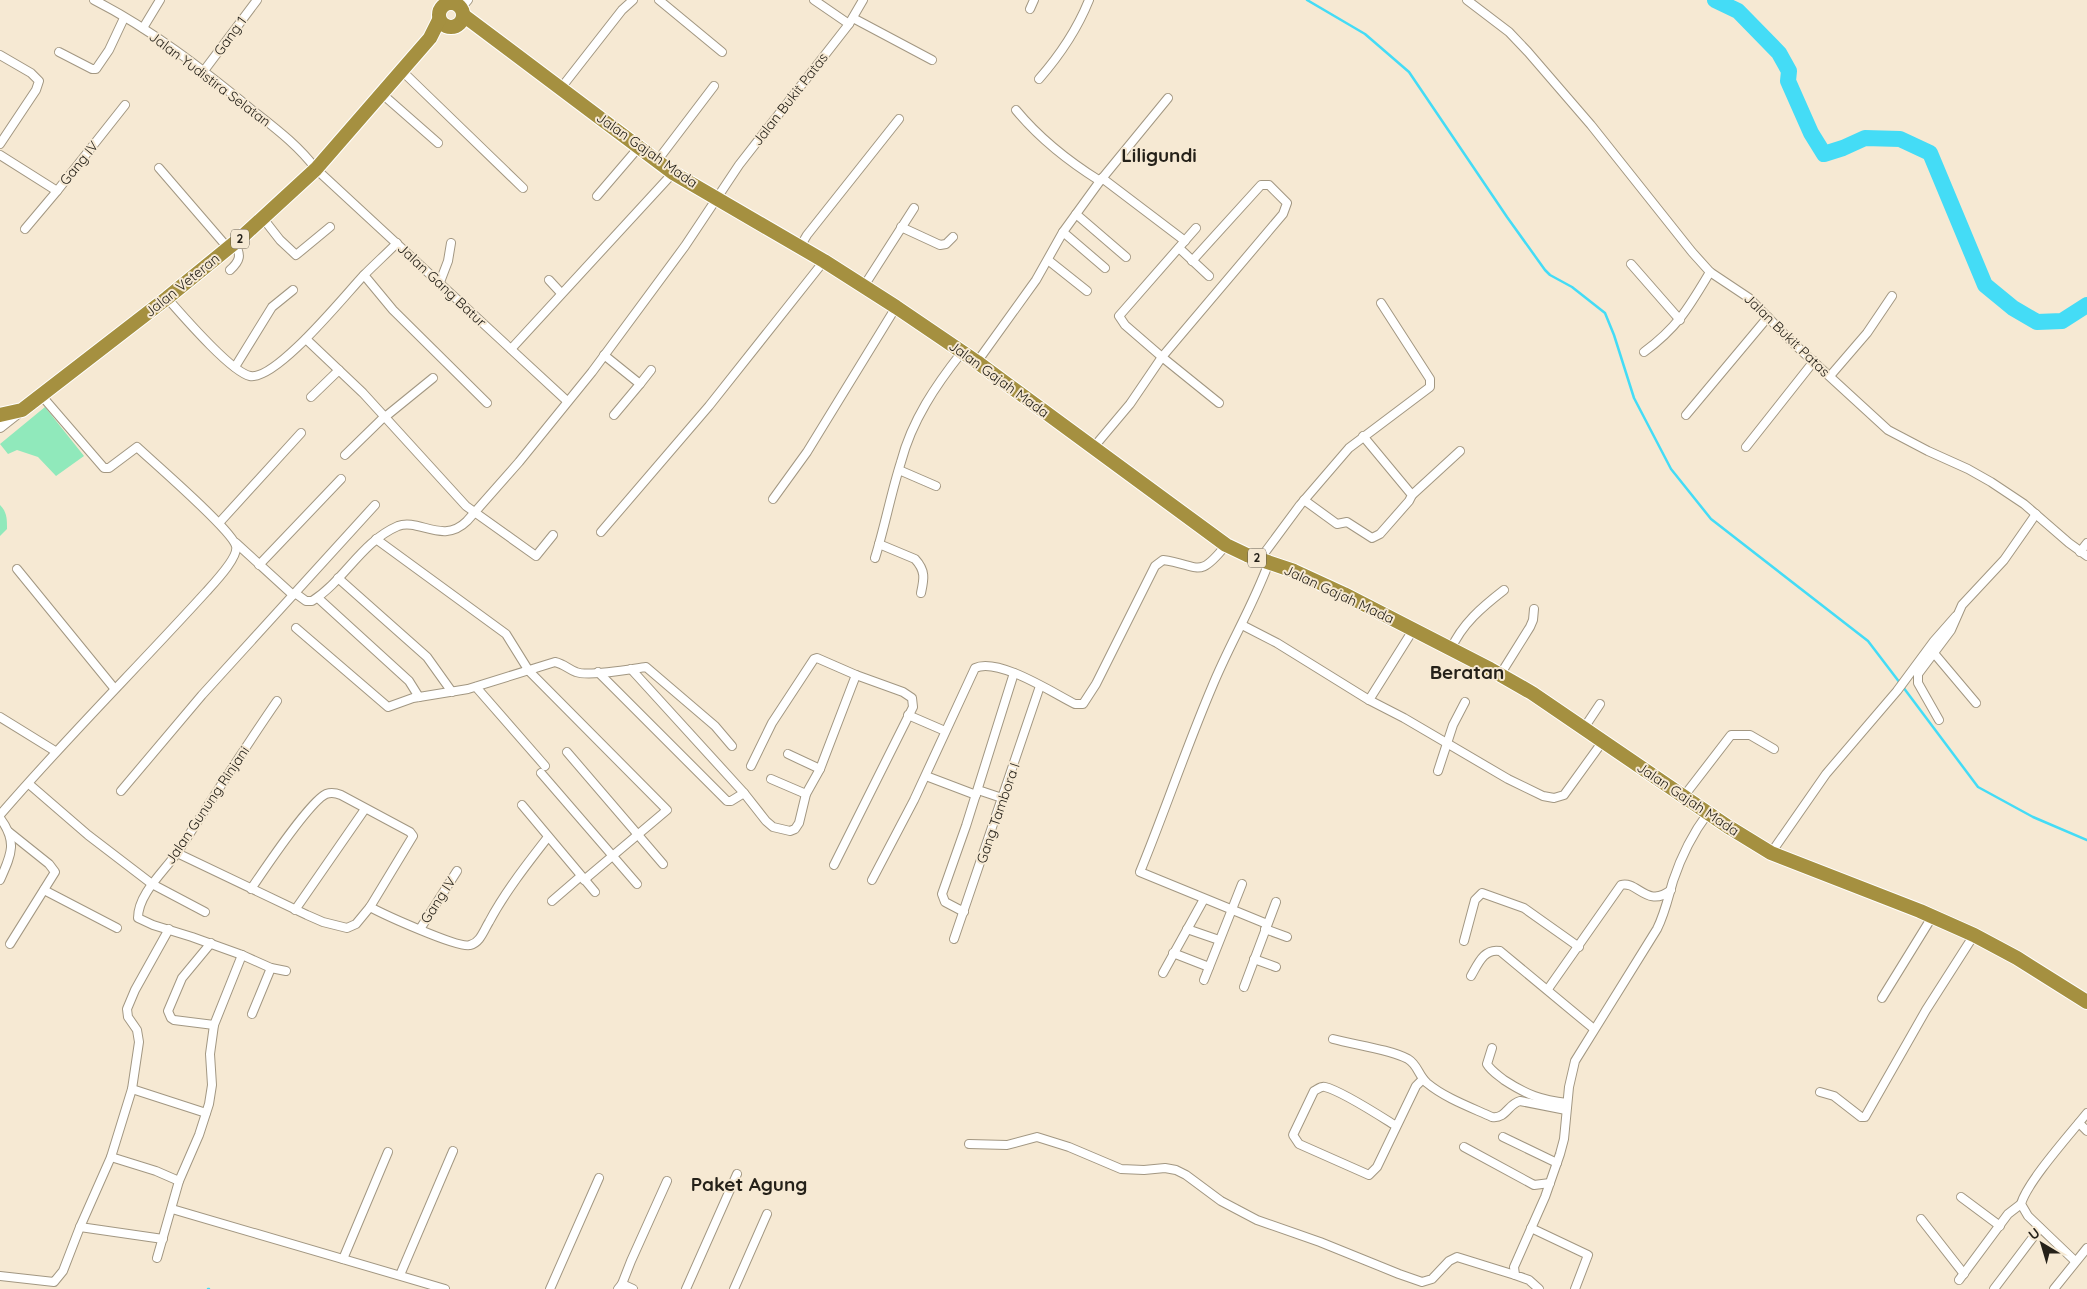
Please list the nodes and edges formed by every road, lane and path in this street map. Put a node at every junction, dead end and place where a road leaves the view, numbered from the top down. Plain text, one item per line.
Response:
1 (94, 0) edge
2 (160, 0) edge
3 (257, 0) edge
4 (632, 0) edge
5 (659, 0) edge
6 (814, 0) edge
7 (863, 0) edge
8 (1034, 0) edge
9 (1089, 0) edge
10 (1467, 0) edge
11 (1030, 9) dead end
12 (450, 11) edge
13 (124, 18) junction
14 (851, 21) junction
15 (143, 28) junction
16 (59, 52) dead end
17 (722, 52) dead end
18 (0, 55) edge
19 (932, 60) dead end
20 (401, 70) junction
21 (203, 72) junction
22 (1039, 79) dead end
23 (714, 86) dead end
24 (561, 88) junction
25 (381, 93) junction
26 (1168, 98) dead end
27 (125, 105) dead end
28 (1016, 110) dead end
29 (899, 118) dead end
30 (438, 143) dead end
31 (0, 144) edge
32 (639, 147) junction
33 (0, 155) edge
34 (657, 161) junction
35 (160, 168) dead end
36 (316, 169) junction
37 (674, 173) junction
38 (1101, 180) junction
39 (523, 188) dead end
40 (56, 191) junction
41 (597, 196) dead end
42 (717, 199) junction
43 (914, 208) dead end
44 (1076, 214) junction
45 (262, 218) junction
46 (330, 227) dead end
47 (901, 227) junction
48 (1196, 228) dead end
49 (24, 229) dead end
50 (1063, 232) junction
51 (953, 237) dead end
52 (1185, 241) junction
53 (397, 243) junction
54 (451, 243) dead end
55 (231, 246) junction
56 (800, 247) junction
57 (1179, 248) junction
58 (1126, 257) dead end
59 (1048, 260) junction
60 (824, 261) junction
61 (1192, 261) junction
62 (1631, 264) dead end
63 (1106, 268) dead end
64 (230, 270) dead end
65 (1710, 272) junction
66 (364, 275) junction
67 (1209, 276) dead end
68 (550, 280) dead end
69 (440, 282) junction
70 (864, 286) junction
71 (293, 290) dead end
72 (1087, 291) dead end
73 (561, 293) junction
74 (1892, 296) dead end
75 (168, 298) junction
76 (1382, 303) dead end
77 (896, 307) junction
78 (1768, 317) junction
79 (1680, 320) junction
80 (306, 339) junction
81 (511, 349) junction
82 (962, 352) junction
83 (1644, 352) dead end
84 (604, 354) junction
85 (1162, 357) junction
86 (1814, 361) junction
87 (977, 362) junction
88 (235, 367) junction
89 (340, 370) junction
90 (651, 370) dead end
91 (1830, 376) junction
92 (433, 378) dead end
93 (640, 384) junction
94 (41, 395) junction
95 (311, 397) dead end
96 (567, 401) junction
97 (487, 403) dead end
98 (1219, 403) dead end
99 (22, 410) junction
100 (0, 415) edge
101 (614, 415) dead end
102 (1686, 415) dead end
103 (385, 417) junction
104 (0, 427) edge
105 (301, 433) dead end
106 (1364, 436) junction
107 (1746, 447) dead end
108 (1092, 448) junction
109 (1460, 451) dead end
110 (345, 455) dead end
111 (899, 470) junction
112 (341, 479) dead end
113 (936, 486) dead end
114 (1412, 495) junction
115 (773, 499) dead end
116 (1304, 500) junction
117 (375, 505) dead end
118 (474, 513) junction
119 (2036, 514) junction
120 (219, 523) junction
121 (601, 532) dead end
122 (553, 535) dead end
123 (376, 539) junction
124 (236, 543) junction
125 (2087, 543) edge
126 (879, 544) junction
127 (1226, 545) junction
128 (2084, 554) edge
129 (875, 558) dead end
130 (1264, 561) junction
131 (259, 565) junction
132 (17, 569) dead end
133 (338, 578) junction
134 (1504, 590) dead end
135 (921, 593) dead end
136 (294, 594) junction
137 (318, 598) junction
138 (1534, 609) dead end
139 (1956, 616) junction
140 (1242, 625) junction
141 (296, 628) dead end
142 (1414, 630) junction
143 (1451, 649) junction
144 (1933, 652) junction
145 (631, 669) junction
146 (529, 671) junction
147 (598, 672) junction
148 (1014, 674) junction
149 (856, 675) junction
150 (1500, 675) junction
151 (1040, 686) junction
152 (476, 687) junction
153 (114, 688) junction
154 (452, 692) junction
155 (420, 697) junction
156 (277, 700) dead end
157 (1369, 700) junction
158 (1465, 702) dead end
159 (1976, 703) dead end
160 (1600, 704) dead end
161 (908, 714) junction
162 (0, 717) edge
163 (1939, 720) dead end
164 (1584, 728) junction
165 (945, 731) junction
166 (1603, 741) junction
167 (1447, 744) junction
168 (732, 746) dead end
169 (1774, 749) dead end
170 (56, 751) junction
171 (567, 752) dead end
172 (788, 754) dead end
173 (751, 766) dead end
174 (820, 769) junction
175 (1438, 771) dead end
176 (926, 776) junction
177 (771, 779) dead end
178 (29, 784) junction
179 (122, 791) dead end
180 (977, 792) junction
181 (744, 793) junction
182 (806, 794) junction
183 (1684, 796) junction
184 (1002, 798) junction
185 (522, 805) dead end
186 (365, 809) junction
187 (1708, 813) junction
188 (0, 816) edge
189 (9, 832) junction
190 (638, 835) junction
191 (548, 837) junction
192 (1771, 852) junction
193 (177, 854) junction
194 (613, 856) junction
195 (663, 864) dead end
196 (834, 865) dead end
197 (457, 871) dead end
198 (583, 878) junction
199 (0, 880) edge
200 (872, 880) dead end
201 (152, 884) junction
202 (636, 884) dead end
203 (1242, 884) dead end
204 (251, 889) junction
205 (44, 890) junction
206 (1670, 890) junction
207 (595, 892) dead end
208 (1204, 899) junction
209 (552, 901) dead end
210 (1276, 902) dead end
211 (370, 907) junction
212 (295, 910) junction
213 (1231, 910) junction
214 (205, 912) dead end
215 (964, 912) junction
216 (1932, 916) junction
217 (1266, 927) junction
218 (117, 928) dead end
219 (420, 928) junction
220 (169, 929) junction
221 (1187, 929) junction
222 (1974, 935) junction
223 (1287, 938) dead end
224 (954, 939) dead end
225 (1220, 940) junction
226 (1464, 941) dead end
227 (10, 944) dead end
228 (211, 944) junction
229 (1579, 947) junction
230 (1174, 953) junction
231 (242, 955) junction
232 (1254, 959) junction
233 (1209, 967) junction
234 (1276, 967) dead end
235 (271, 968) junction
236 (286, 970) dead end
237 (1162, 972) dead end
238 (1471, 976) dead end
239 (1204, 980) dead end
240 (1244, 987) dead end
241 (1548, 989) junction
242 (1882, 998) dead end
243 (2087, 1002) edge
244 (252, 1014) dead end
245 (214, 1025) junction
246 (1594, 1029) junction
247 (1333, 1038) dead end
248 (1492, 1048) dead end
249 (1423, 1079) junction
250 (132, 1089) junction
251 (1820, 1092) dead end
252 (1567, 1106) junction
253 (206, 1113) junction
254 (2087, 1113) edge
255 (2079, 1123) junction
256 (1396, 1126) junction
257 (2087, 1131) edge
258 (1503, 1137) dead end
259 (969, 1144) dead end
260 (1464, 1147) dead end
261 (453, 1151) dead end
262 (388, 1152) dead end
263 (111, 1157) junction
264 (1557, 1163) junction
265 (737, 1174) dead end
266 (599, 1178) dead end
267 (179, 1181) junction
268 (667, 1181) dead end
269 (1550, 1183) junction
270 (1961, 1197) dead end
271 (2021, 1204) junction
272 (172, 1209) junction
273 (767, 1214) dead end
274 (1921, 1219) dead end
275 (2000, 1226) junction
276 (80, 1227) junction
277 (1531, 1228) junction
278 (2040, 1228) junction
279 (163, 1239) junction
280 (2087, 1248) edge
281 (157, 1258) dead end
282 (343, 1259) junction
283 (2075, 1261) junction
284 (400, 1275) junction
285 (1514, 1275) junction
286 (0, 1276) edge
287 (620, 1286) edge
288 (445, 1289) edge
289 (550, 1289) edge
290 (633, 1289) edge
291 (686, 1289) edge
292 (734, 1289) edge
293 (1540, 1289) edge
294 (1575, 1289) edge
295 (1994, 1289) edge
296 (2054, 1289) edge

1 - 13 street, Jalan Yudistira Selatan
2 - 15 street
3 - 21 street, Gang 1
4 - 24 street
5 - 17 street
6 - 14 street
7 - 14 street, Jalan Bukit Patas
8 - 11 street
9 - 22 street
10 - 65 street, Jalan Bukit Patas
12 - 20 highway, Jalan Veteran / 2
12 - 24 highway, Jalan Gajah Mada / 2
13 - 15 street, Jalan Yudistira Selatan
13 - 16 street
14 - 19 street
14 - 42 street, Jalan Bukit Patas
15 - 21 street, Jalan Yudistira Selatan
18 - 31 street
20 - 25 highway, Jalan Veteran / 2
20 - 39 street
21 - 36 street, Jalan Yudistira Selatan
23 - 34 street
24 - 32 highway, Jalan Gajah Mada / 2
25 - 30 street
25 - 36 highway, Jalan Veteran / 2
26 - 38 street
27 - 40 street, Gang IV
28 - 38 street
29 - 56 street
32 - 34 highway, Jalan Gajah Mada / 2
32 - 41 street
33 - 40 street, Gang IV
34 - 37 highway, Jalan Gajah Mada / 2
35 - 55 street
36 - 45 highway, Jalan Veteran / 2
36 - 53 street, Jalan Gang Batur
37 - 42 highway, Jalan Gajah Mada / 2
37 - 73 street
38 - 44 street
38 - 52 street
40 - 49 street
42 - 56 highway, Jalan Gajah Mada / 2
42 - 84 street
43 - 47 street
44 - 50 street
44 - 58 street
45 - 46 street
45 - 55 highway, Jalan Veteran / 2
47 - 51 street
47 - 70 street
48 - 52 street
50 - 59 street
50 - 63 street
52 - 57 street
53 - 66 street
53 - 69 street, Jalan Gang Batur
54 - 69 street
55 - 64 street
55 - 75 highway, Jalan Veteran / 2
56 - 60 highway, Jalan Gajah Mada / 2
57 - 61 street
57 - 85 street
59 - 72 street
59 - 87 street
60 - 70 highway, Jalan Gajah Mada / 2
60 - 121 street
61 - 67 street
61 - 85 street
62 - 79 street
65 - 78 street, Jalan Bukit Patas
65 - 79 street
66 - 80 street
66 - 97 street
68 - 73 street
69 - 81 street, Jalan Gang Batur
70 - 77 highway, Jalan Gajah Mada / 2
71 - 88 street
73 - 81 street
74 - 91 street
75 - 88 street
75 - 94 highway, Jalan Veteran / 2
76 - 106 street
77 - 82 highway, Jalan Gajah Mada / 2
77 - 115 street
78 - 86 street, Jalan Bukit Patas
78 - 102 street
79 - 83 street
80 - 88 street
80 - 89 street
81 - 96 street, Jalan Gang Batur
82 - 87 highway, Jalan Gajah Mada / 2
82 - 111 street
84 - 93 street
84 - 96 street
85 - 98 street
85 - 108 street
86 - 91 street, Jalan Bukit Patas
86 - 107 street
87 - 108 highway, Jalan Gajah Mada / 2
89 - 95 street
89 - 103 street
90 - 93 street
91 - 119 street, Jalan Bukit Patas
92 - 103 street
93 - 101 street
94 - 99 highway, Jalan Veteran / 2
94 - 120 street
96 - 118 street
99 - 100 highway, 2
99 - 104 main road, Jalan Veteran
103 - 110 street
103 - 118 street
105 - 120 street
106 - 114 street
106 - 116 street
108 - 127 highway, Jalan Gajah Mada / 2
109 - 114 street
111 - 113 street
111 - 126 street
112 - 131 street
114 - 116 street
116 - 130 street
117 - 136 street
118 - 122 street
118 - 123 street
119 - 128 street, Jalan Bukit Patas
119 - 139 street
120 - 124 street
123 - 133 street
123 - 146 street
124 - 131 street
124 - 153 street
125 - 128 street
126 - 129 street
126 - 135 street
127 - 130 highway, Jalan Gajah Mada / 2
127 - 151 street
130 - 140 street
130 - 142 highway, Jalan Gajah Mada / 2
131 - 136 street
132 - 153 street
133 - 137 street
133 - 154 street
134 - 143 street
136 - 137 street
136 - 179 street
137 - 155 street
138 - 150 street
139 - 144 street
139 - 192 street
140 - 157 street
140 - 208 street
141 - 155 street
142 - 143 highway, Jalan Gajah Mada / 2
142 - 157 street
143 - 150 highway, Jalan Gajah Mada / 2
144 - 159 street
144 - 163 street
145 - 147 street
145 - 168 street
145 - 181 street
146 - 147 street
146 - 152 street
146 - 190 street
147 - 181 street
148 - 151 street
148 - 165 street
148 - 180 street
149 - 161 street
149 - 173 street
149 - 174 street
150 - 164 highway, Jalan Gajah Mada / 2
151 - 184 street, Gang Tambora I
152 - 154 street
152 - 194 street
153 - 170 street
154 - 155 street
156 - 193 street, Jalan Gunung Rinjani
157 - 167 street
158 - 167 street
160 - 164 street
161 - 165 street
161 - 196 street
162 - 170 street
164 - 166 highway, Jalan Gajah Mada / 2
165 - 176 street
166 - 167 street
166 - 183 highway, Jalan Gajah Mada / 2
167 - 175 street
169 - 183 street
170 - 178 street
171 - 190 street
172 - 174 street
174 - 182 street
176 - 180 street
176 - 200 street
177 - 182 street
178 - 188 street
178 - 201 street
180 - 184 street
180 - 215 street
181 - 182 street
183 - 187 highway, Jalan Gajah Mada / 2
184 - 215 street, Gang Tambora I
185 - 191 street
186 - 204 street
186 - 211 street
186 - 212 street
187 - 192 highway, Jalan Gajah Mada / 2
187 - 206 street
188 - 189 street
189 - 199 street
189 - 205 street
190 - 194 street
190 - 195 street
191 - 198 street
191 - 219 street
192 - 216 highway, Jalan Gajah Mada / 2
193 - 201 street, Jalan Gunung Rinjani
193 - 204 street
194 - 198 street
194 - 202 street
197 - 219 street, Gang IV
198 - 207 street
198 - 209 street
201 - 214 street
201 - 220 street, Jalan Gunung Rinjani
203 - 213 street
204 - 212 street
205 - 218 street
205 - 227 street
206 - 229 street
206 - 246 street
208 - 213 street
208 - 221 street
210 - 217 street
211 - 212 street
211 - 219 street
213 - 217 street
213 - 225 street
215 - 224 street, Gang Tambora I
216 - 222 highway, Jalan Gajah Mada / 2
216 - 242 street
217 - 223 street
217 - 232 street
220 - 228 street
220 - 250 street
221 - 225 street
221 - 230 street
222 - 243 highway, Jalan Gajah Mada / 2
222 - 251 street
225 - 233 street
226 - 229 street
228 - 231 street
228 - 245 street
229 - 241 street
230 - 233 street
230 - 237 street
231 - 235 street
231 - 245 street
232 - 234 street
232 - 240 street
233 - 239 street
235 - 236 street
235 - 244 street
238 - 241 street
241 - 246 street
245 - 253 street
246 - 252 street
247 - 249 street
248 - 252 street
249 - 252 street
249 - 256 street
250 - 253 street
250 - 263 street
252 - 264 street
253 - 267 street
254 - 255 street
255 - 257 street
255 - 271 street
256 - 256 street
258 - 264 street
259 - 285 street
260 - 269 street
261 - 284 street
262 - 282 street
263 - 267 street
263 - 276 street
264 - 269 street
265 - 291 street
266 - 289 street
267 - 272 street
268 - 287 street
269 - 277 street
270 - 275 street
271 - 275 street
271 - 278 street
272 - 279 street
272 - 282 street
273 - 292 street
274 - 275 street
276 - 279 street
276 - 286 street
277 - 285 street
277 - 294 street
278 - 283 street
278 - 295 street
279 - 281 street
280 - 283 street
282 - 284 street
283 - 296 street
284 - 288 street
285 - 293 street
287 - 290 street

